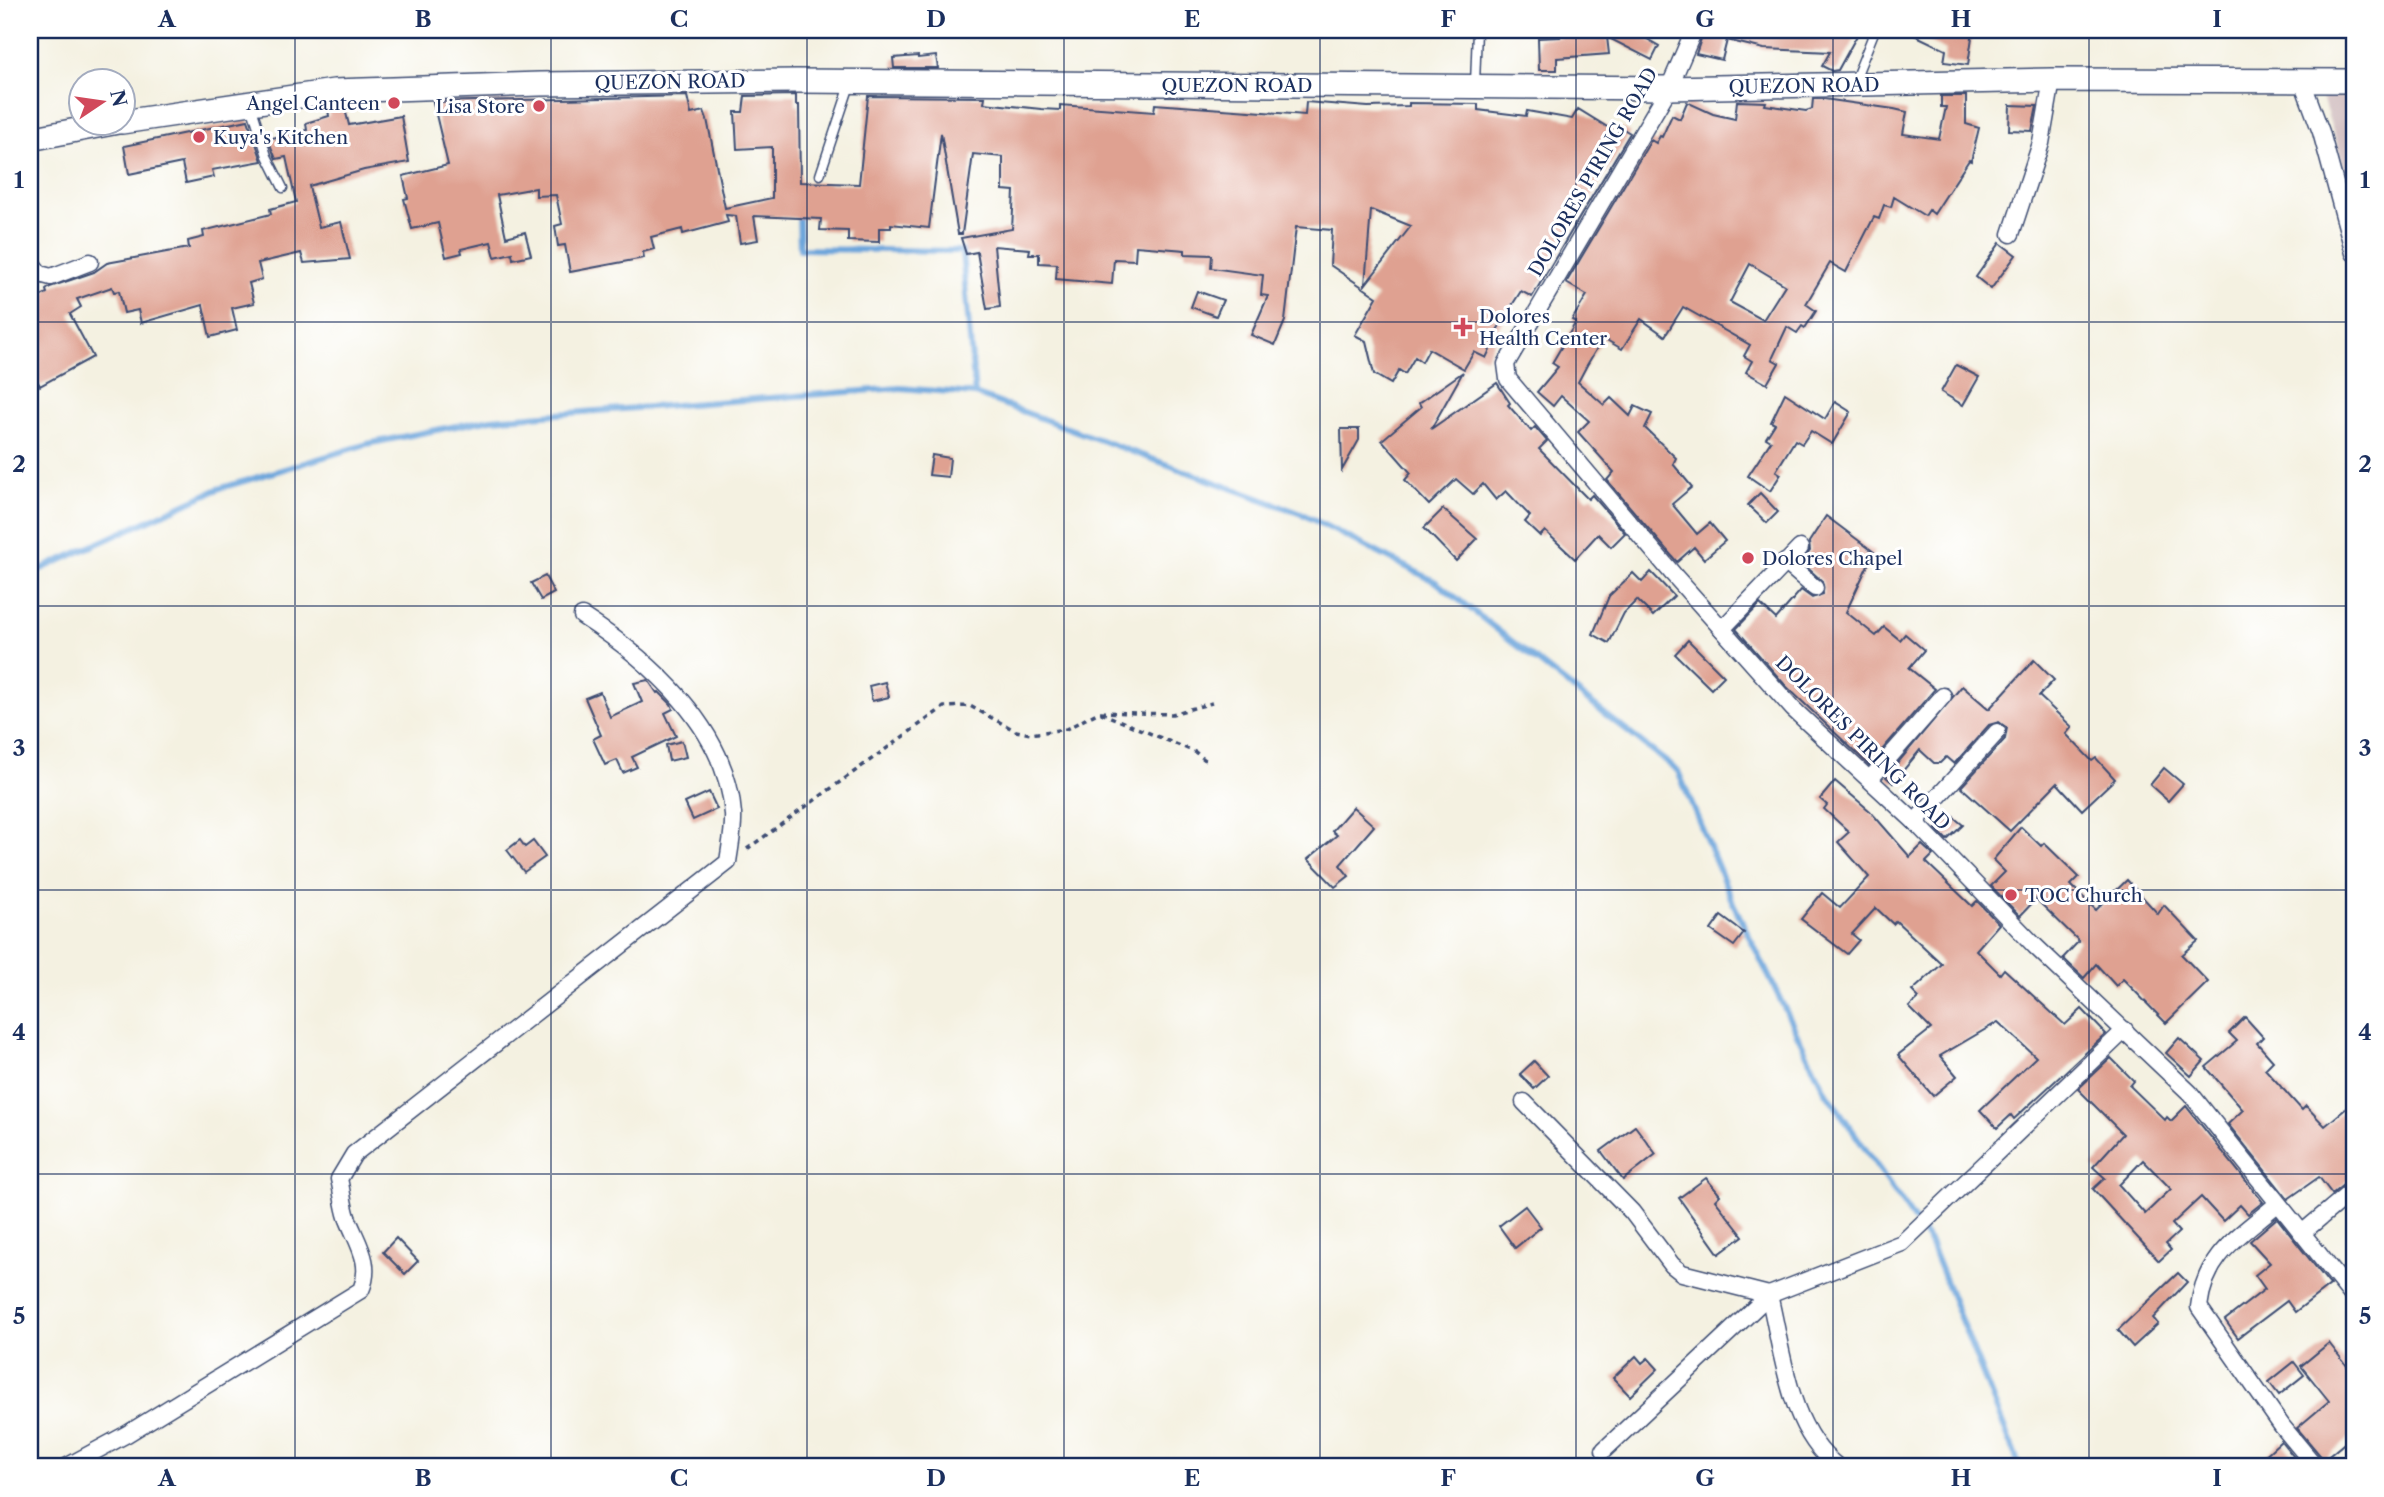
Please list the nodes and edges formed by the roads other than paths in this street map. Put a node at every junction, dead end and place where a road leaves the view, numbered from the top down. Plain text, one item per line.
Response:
1 (1477, 30) edge
2 (1694, 30) edge
3 (1875, 30) edge
4 (2052, 80) junction
5 (2302, 81) junction
6 (2354, 81) edge
7 (850, 82) junction
8 (1475, 84) junction
9 (1852, 86) junction
10 (1669, 88) junction
11 (250, 103) junction
12 (136, 120) edge
13 (66, 132) edge
14 (30, 139) edge
15 (820, 175) dead end
16 (283, 188) dead end
17 (2011, 234) dead end
18 (2354, 253) edge
19 (30, 261) edge
20 (90, 262) dead end
21 (1800, 548) dead end
22 (1785, 562) junction
23 (1815, 588) dead end
24 (582, 616) dead end
25 (1722, 629) junction
26 (1943, 696) dead end
27 (1997, 732) dead end
28 (1870, 779) junction
29 (1915, 822) junction
30 (2125, 1030) junction
31 (1524, 1102) dead end
32 (2354, 1189) edge
33 (2277, 1204) junction
34 (2302, 1233) junction
35 (1769, 1294) junction
36 (2354, 1298) edge
37 (1604, 1450) dead end
38 (66, 1467) edge
39 (1838, 1467) edge
40 (2316, 1467) edge

1 - 8 lane
2 - 10 street, DOLORES PIRING ROAD
3 - 9 lane
4 - 5 main road, QUEZON ROAD
4 - 9 main road, QUEZON ROAD
4 - 17 street
5 - 6 main road, QUEZON ROAD
5 - 18 street
7 - 8 main road, QUEZON ROAD
7 - 11 main road, QUEZON ROAD
7 - 15 lane
8 - 10 main road, QUEZON ROAD
9 - 10 main road, QUEZON ROAD
10 - 25 street, DOLORES PIRING ROAD
11 - 12 main road, QUEZON ROAD
11 - 16 lane
13 - 14 main road, QUEZON ROAD
19 - 20 street
21 - 22 street
22 - 23 street
22 - 25 street
24 - 38 street
25 - 28 street, DOLORES PIRING ROAD
26 - 28 street
27 - 29 street
28 - 29 street, DOLORES PIRING ROAD
29 - 30 street, DOLORES PIRING ROAD
30 - 33 street, DOLORES PIRING ROAD
30 - 35 street
31 - 35 street
32 - 34 street
33 - 34 street, DOLORES PIRING ROAD
33 - 40 street
34 - 36 street, DOLORES PIRING ROAD
35 - 37 street
35 - 39 street

